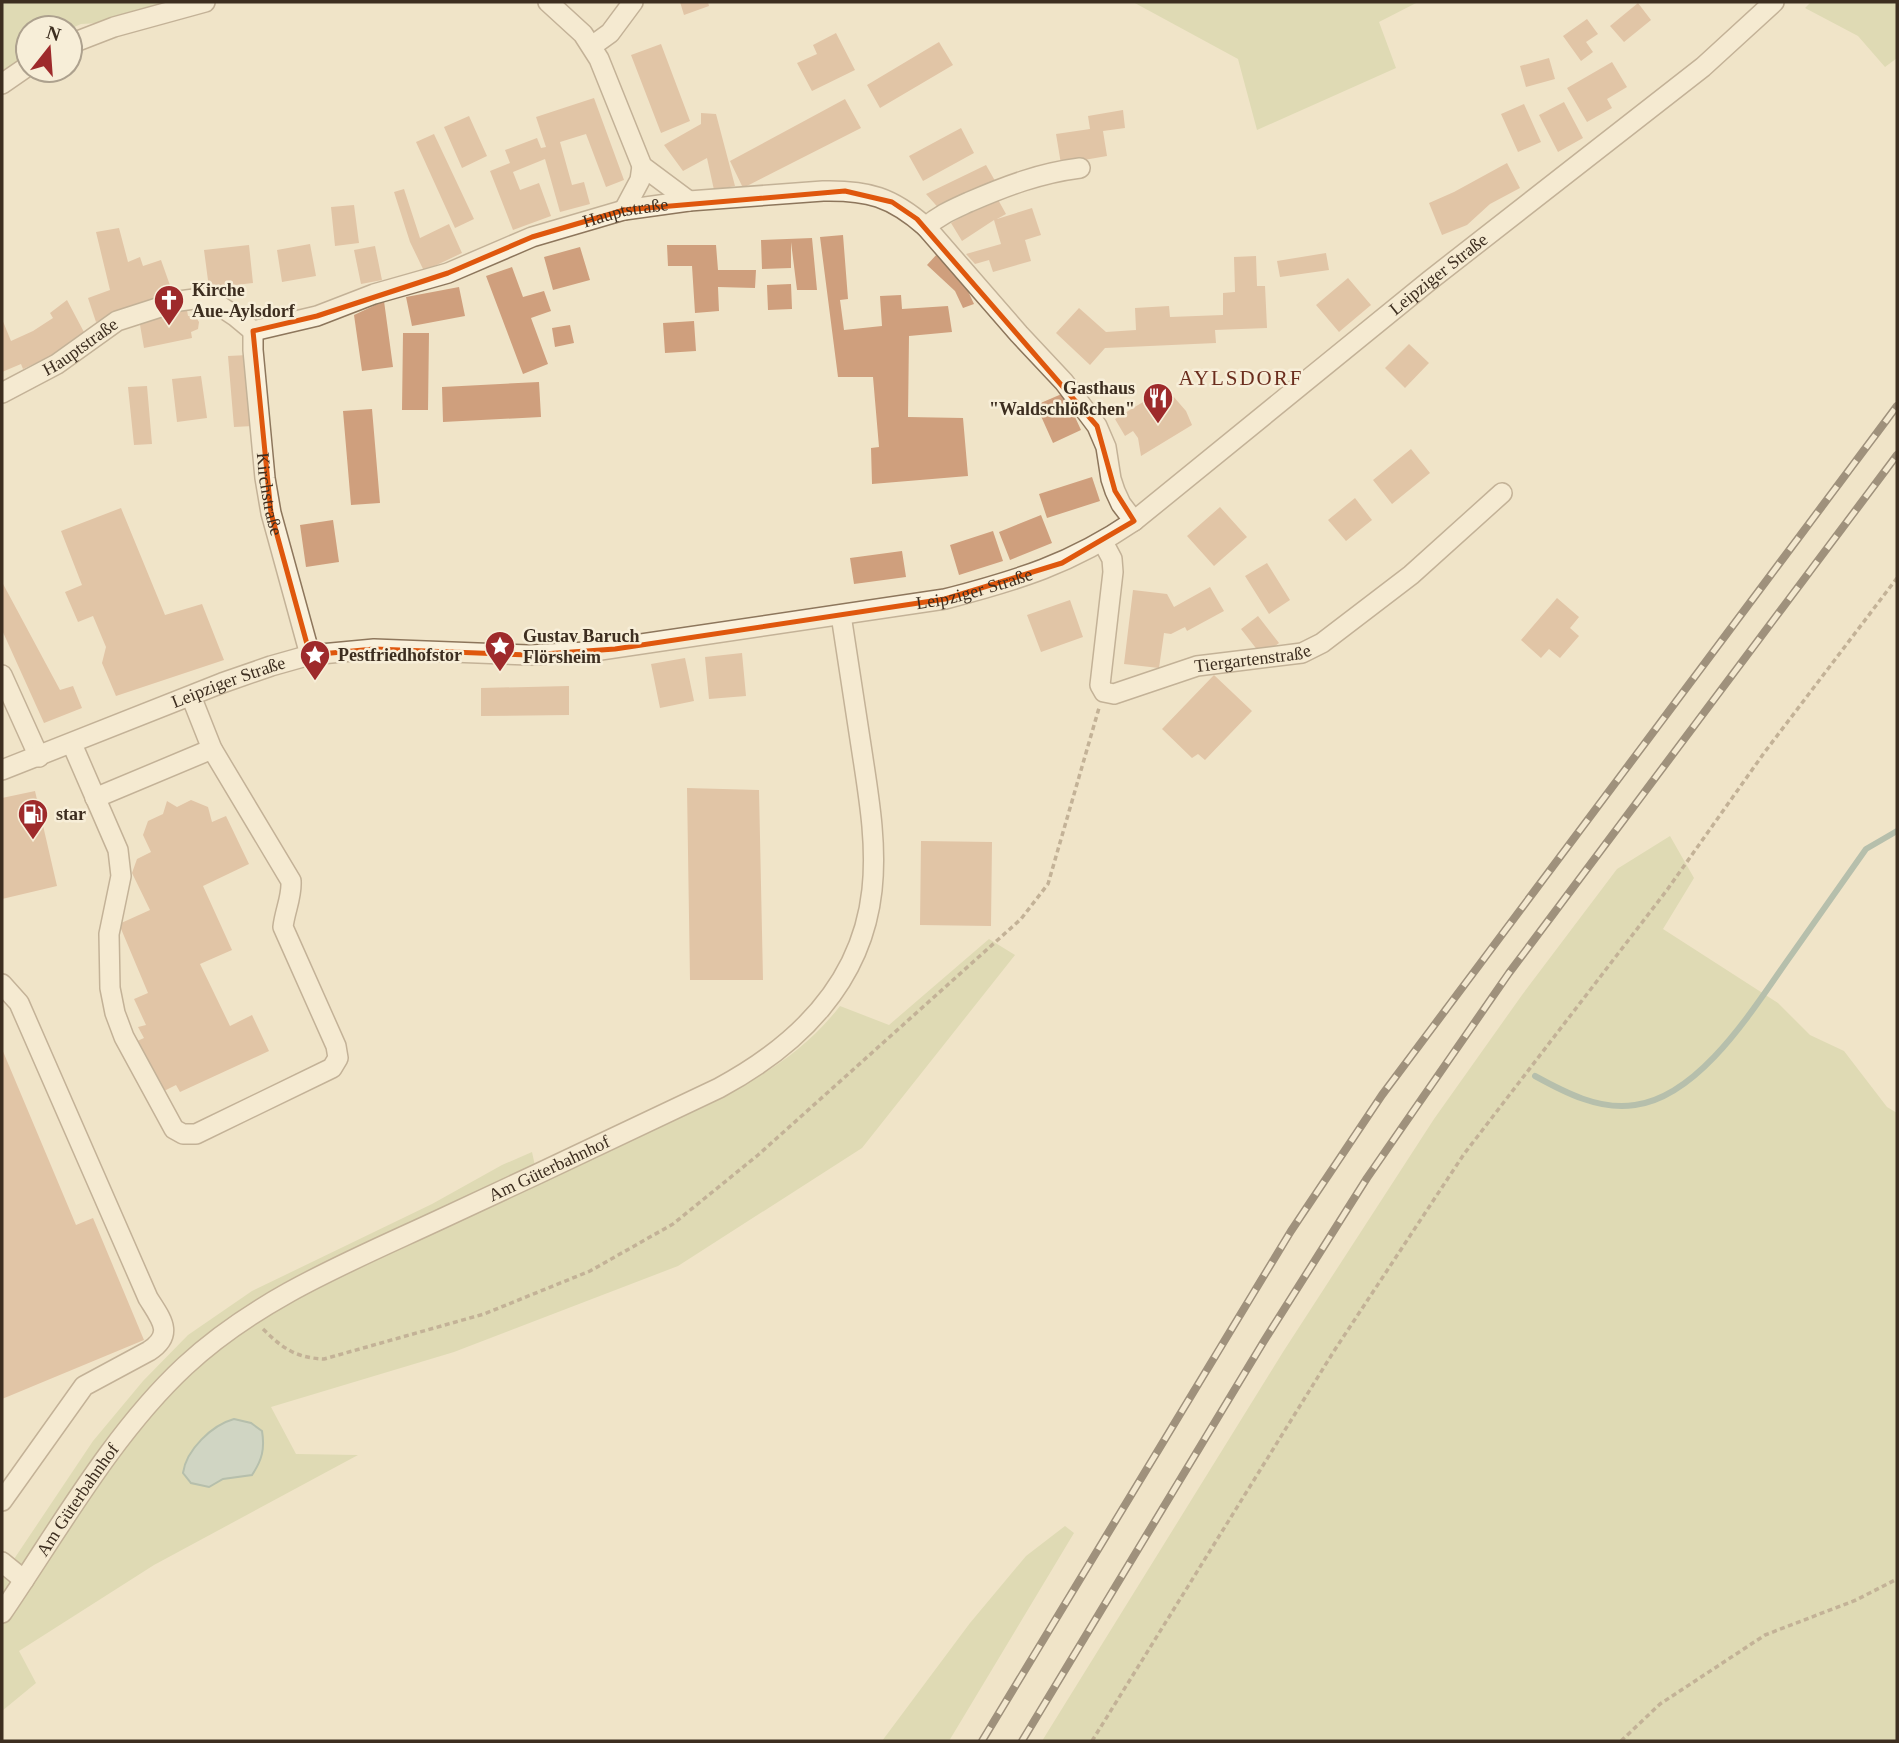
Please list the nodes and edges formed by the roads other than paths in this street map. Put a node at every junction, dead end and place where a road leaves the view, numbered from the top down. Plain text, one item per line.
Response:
1 (205, 2) edge
2 (548, 2) edge
3 (633, 2) edge
4 (1774, 2) edge
5 (84, 39) edge
6 (592, 46) junction
7 (642, 166) junction
8 (1080, 168) dead end
9 (689, 201) junction
10 (624, 210) junction
11 (926, 227) junction
12 (253, 331) junction
13 (2, 393) edge
14 (1502, 493) dead end
15 (1134, 521) junction
16 (1103, 542) junction
17 (841, 615) junction
18 (310, 654) junction
19 (2, 675) edge
20 (191, 696) junction
21 (72, 744) junction
22 (212, 749) junction
23 (39, 757) junction
24 (2, 770) edge
25 (95, 799) junction
26 (2, 984) edge
27 (2, 1501) edge
28 (2, 1562) edge
29 (24, 1580) junction
30 (2, 1613) edge

1 - 5 street
2 - 6 street
3 - 6 street
4 - 15 street, Leipziger Straße
6 - 7 street
7 - 9 street
7 - 10 street
8 - 11 street
9 - 10 street, Hauptstraße
9 - 11 street, Hauptstraße
10 - 12 street, Hauptstraße
11 - 15 street, Hauptstraße
12 - 13 street, Hauptstraße
12 - 18 street, Kirchstraße
14 - 16 street, Tiergartenstraße
15 - 16 street, Leipziger Straße
16 - 17 street, Leipziger Straße
17 - 18 street, Leipziger Straße
17 - 29 street, Am Güterbahnhof
18 - 20 street, Leipziger Straße
19 - 23 street
20 - 21 street, Leipziger Straße
20 - 22 street
21 - 23 street, Leipziger Straße
21 - 25 street
22 - 25 street
22 - 25 street
23 - 24 street, Leipziger Straße
26 - 27 street
28 - 29 street
29 - 30 street, Am Güterbahnhof

